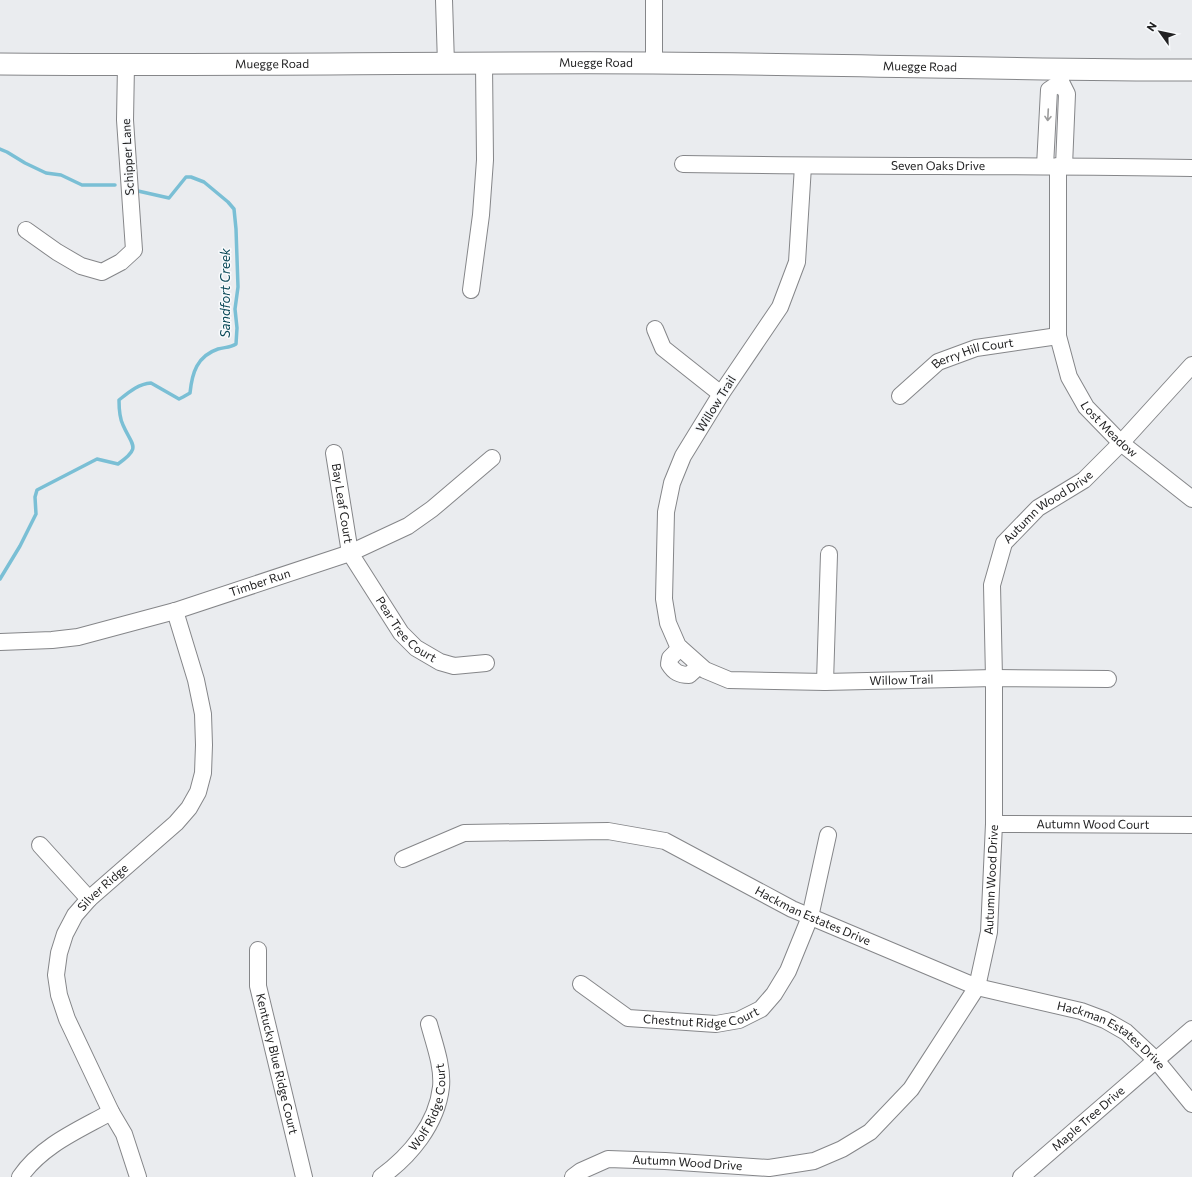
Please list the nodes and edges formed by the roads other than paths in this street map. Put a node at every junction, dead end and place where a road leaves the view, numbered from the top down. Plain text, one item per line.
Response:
1 (444, 0) edge
2 (654, 0) edge
3 (654, 63) junction
4 (0, 64) edge
5 (446, 64) junction
6 (484, 64) junction
7 (126, 65) junction
8 (1192, 70) edge
9 (1061, 76) junction
10 (683, 164) dead end
11 (803, 166) junction
12 (1055, 166) junction
13 (1192, 168) edge
14 (26, 230) dead end
15 (471, 290) dead end
16 (655, 329) dead end
17 (1058, 336) junction
18 (1192, 364) edge
19 (721, 394) junction
20 (900, 396) dead end
21 (1121, 442) junction
22 (334, 453) dead end
23 (492, 458) dead end
24 (1192, 499) edge
25 (350, 553) junction
26 (829, 554) dead end
27 (175, 611) junction
28 (0, 642) edge
29 (486, 663) dead end
30 (994, 678) junction
31 (1108, 679) dead end
32 (825, 682) junction
33 (994, 824) junction
34 (1192, 825) edge
35 (828, 835) dead end
36 (40, 845) dead end
37 (403, 859) dead end
38 (89, 899) junction
39 (810, 917) junction
40 (258, 950) dead end
41 (581, 984) dead end
42 (977, 987) junction
43 (429, 1024) dead end
44 (1192, 1029) edge
45 (1156, 1060) junction
46 (1192, 1104) edge
47 (111, 1112) junction
48 (20, 1177) edge
49 (138, 1177) edge
50 (304, 1177) edge
51 (381, 1177) edge
52 (573, 1177) edge
53 (1021, 1177) edge

1 - 5 street
2 - 3 street
3 - 6 main road, Muegge Road
3 - 9 main road, Muegge Road
4 - 7 main road, Muegge Road
5 - 6 main road, Muegge Road
5 - 7 main road, Muegge Road
6 - 15 street
7 - 14 street, Schipper Lane
8 - 9 main road, Muegge Road
9 - 12 street
10 - 11 street, Seven Oaks Drive
11 - 12 street, Seven Oaks Drive
11 - 19 street, Willow Trail
12 - 13 street, Seven Oaks Drive
12 - 17 street
16 - 19 street
17 - 20 street, Berry Hill Court
17 - 21 street, Lost Meadow
18 - 21 street, Autumn Wood Drive
19 - 32 street, Willow Trail
21 - 24 street, Lost Meadow
21 - 30 street, Autumn Wood Drive
22 - 25 street, Bay Leaf Court
23 - 25 street, Timber Run
25 - 27 street, Timber Run
25 - 29 street, Pear Tree Court
26 - 32 street
27 - 28 street, Timber Run
27 - 38 street, Silver Ridge
30 - 31 street, Willow Trail
30 - 32 street, Willow Trail
30 - 33 street, Autumn Wood Drive
33 - 34 street, Autumn Wood Court
33 - 42 street, Autumn Wood Drive
35 - 39 street, Chestnut Ridge Court
36 - 38 street
37 - 39 street, Hackman Estates Drive
38 - 47 street, Silver Ridge
39 - 41 street, Chestnut Ridge Court
39 - 42 street, Hackman Estates Drive
40 - 50 street, Kentucky Blue Ridge Court
42 - 45 street, Hackman Estates Drive
42 - 52 street, Autumn Wood Drive
43 - 51 street, Wolf Ridge Court
44 - 45 street, Maple Tree Drive
45 - 46 street, Hackman Estates Drive
45 - 53 street, Maple Tree Drive
47 - 48 street
47 - 49 street, Silver Ridge

